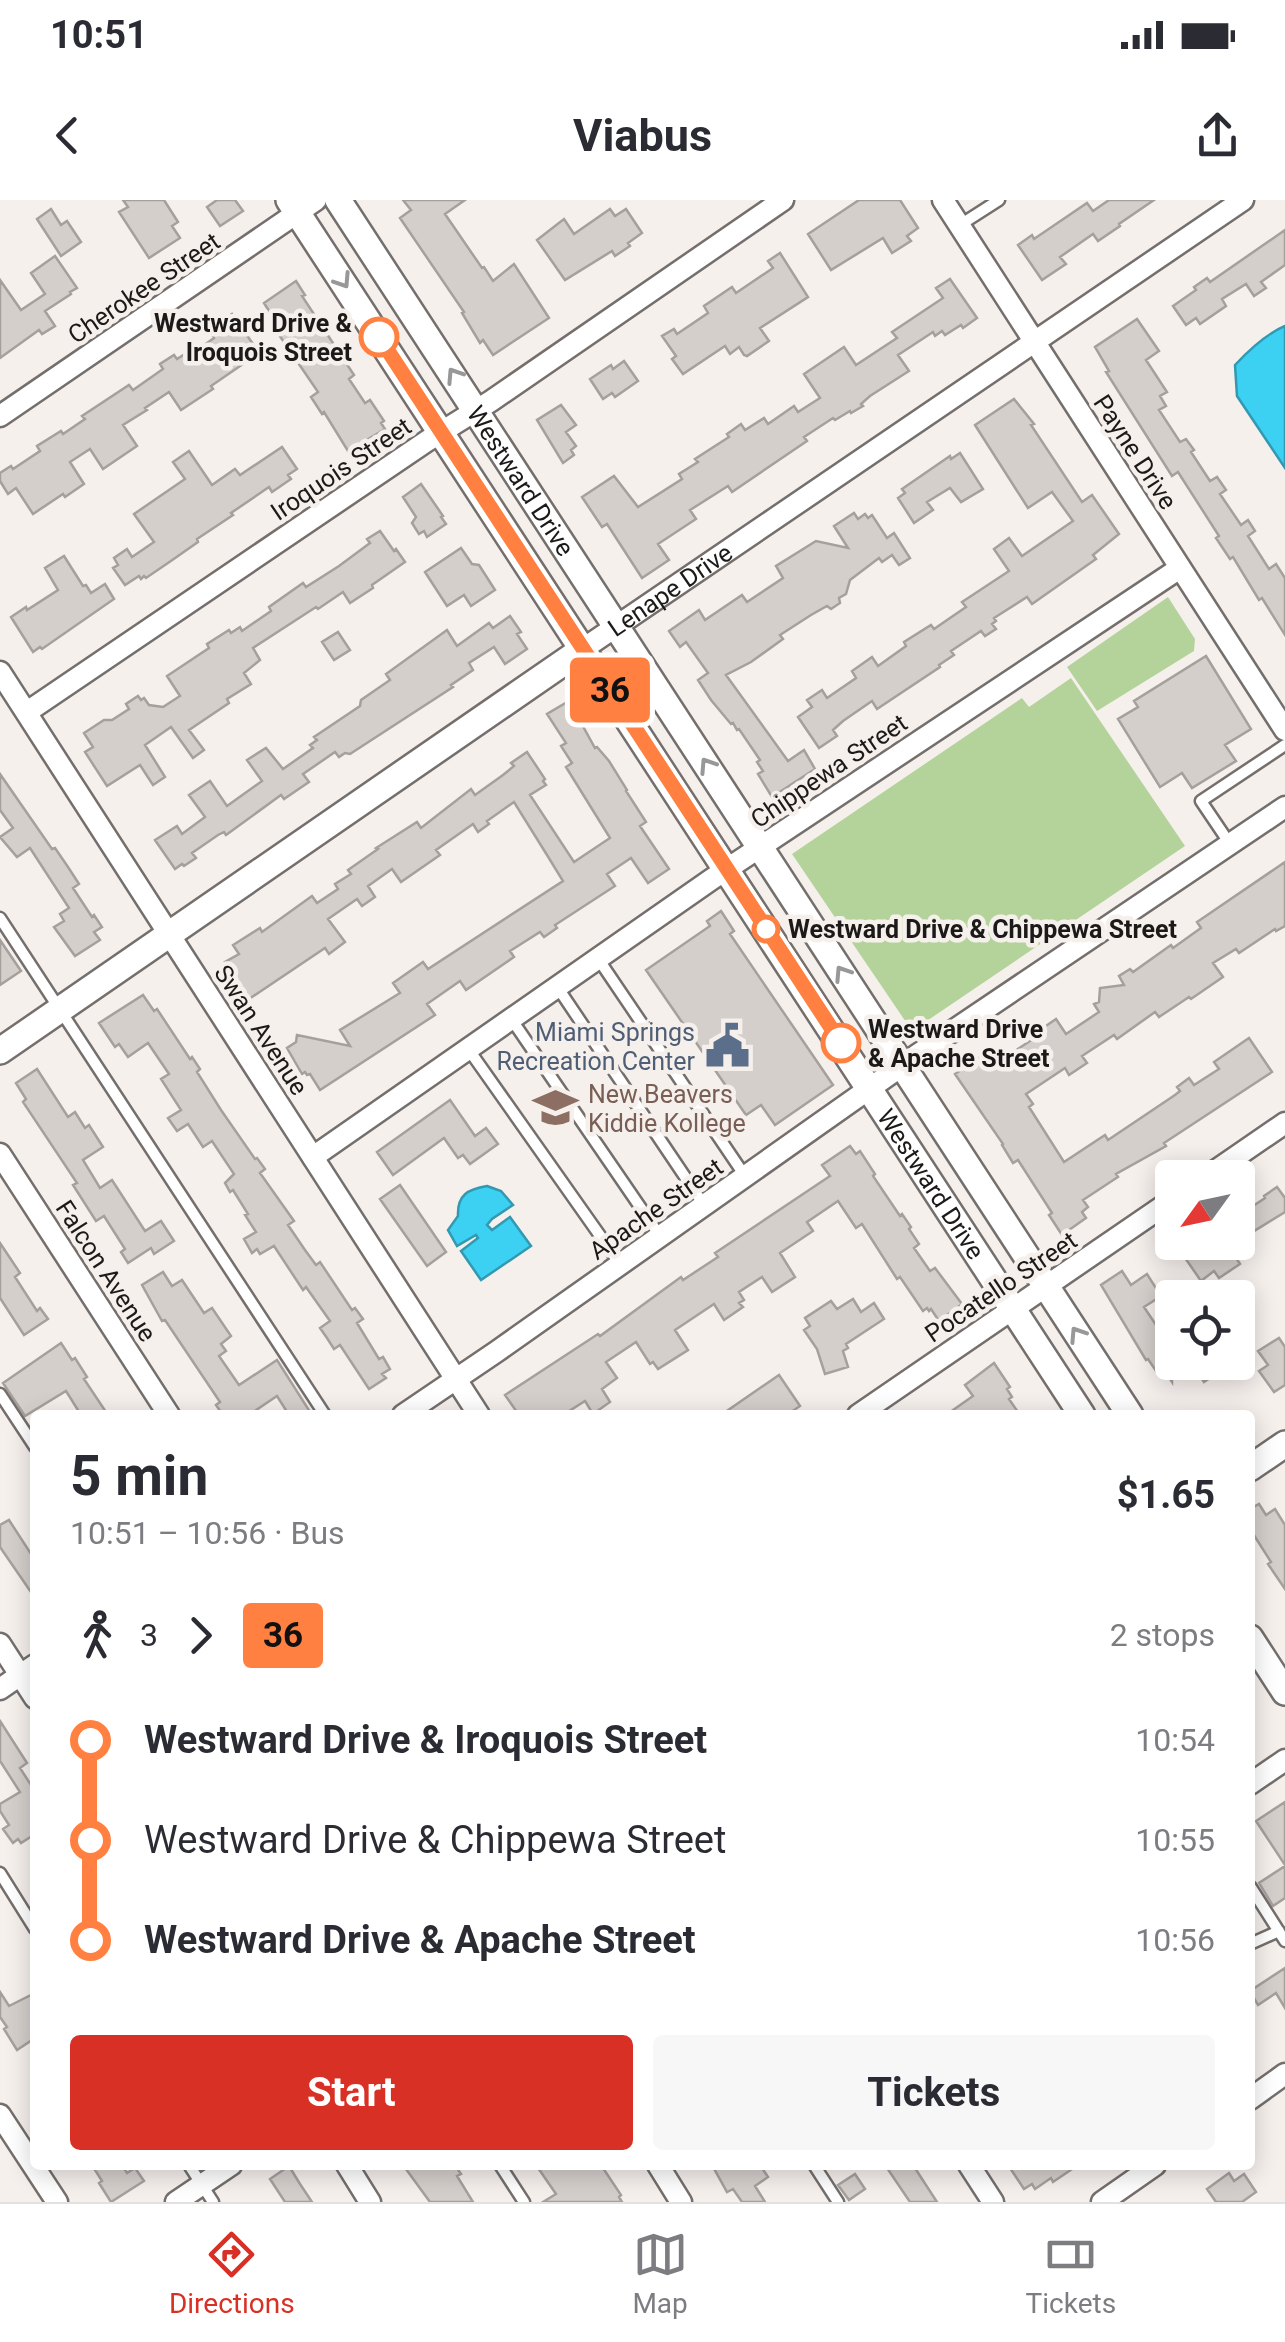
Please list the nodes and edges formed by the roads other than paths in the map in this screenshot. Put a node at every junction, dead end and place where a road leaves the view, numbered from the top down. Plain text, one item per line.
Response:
1 (338, 200) edge
2 (783, 200) edge
3 (943, 200) edge
4 (1000, 200) edge
5 (1243, 200) edge
6 (301, 204) edge
7 (960, 226) junction
8 (1035, 342) junction
9 (476, 410) junction
10 (0, 416) edge
11 (442, 432) junction
12 (1180, 568) junction
13 (616, 626) junction
14 (584, 649) junction
15 (0, 672) edge
16 (27, 712) junction
17 (1285, 730) edge
18 (1285, 745) edge
19 (1285, 807) edge
20 (1230, 844) junction
21 (760, 847) junction
22 (726, 870) junction
23 (0, 918) edge
24 (170, 935) junction
25 (599, 960) junction
26 (558, 988) junction
27 (60, 1010) junction
28 (512, 1020) junction
29 (469, 1050) junction
30 (0, 1051) edge
31 (902, 1066) junction
32 (870, 1088) junction
33 (1285, 1123) edge
34 (0, 1154) edge
35 (313, 1158) junction
36 (1231, 1160) edge
37 (746, 1177) junction
38 (705, 1206) junction
39 (1155, 1212) edge
40 (660, 1237) junction
41 (620, 1265) junction
42 (1046, 1287) junction
43 (1014, 1308) junction
44 (456, 1380) junction
45 (0, 1394) edge
46 (166, 1410) edge
47 (321, 1410) edge
48 (410, 1410) edge
49 (476, 1410) edge
50 (865, 1410) edge
51 (1079, 1410) edge
52 (1127, 1410) edge
53 (30, 1439) edge
54 (1285, 1444) edge
55 (1255, 1465) edge
56 (0, 1644) edge
57 (1255, 1646) edge
58 (28, 1670) edge
59 (0, 1689) edge
60 (1285, 1692) edge
61 (1285, 1760) edge
62 (1255, 1781) edge
63 (0, 1873) edge
64 (1255, 1894) edge
65 (30, 1921) edge
66 (1282, 1936) edge
67 (1255, 1943) edge
68 (1285, 2074) edge
69 (1255, 2095) edge
70 (0, 2116) edge
71 (30, 2165) edge
72 (33, 2170) edge
73 (192, 2170) edge
74 (226, 2170) edge
75 (349, 2170) edge
76 (503, 2170) edge
77 (661, 2170) edge
78 (817, 2170) edge
79 (972, 2170) edge
80 (1148, 2170) edge
81 (208, 2193) edge
82 (51, 2200) edge
83 (176, 2202) edge
84 (370, 2202) edge
85 (524, 2202) edge
86 (682, 2202) edge
87 (838, 2202) edge
88 (993, 2202) edge
89 (1102, 2202) edge

9 -> 1 street, Westward Drive
2 - 9 street, Iroquois Street
3 - 7 street, Payne Drive
4 - 7 lane
5 - 8 street, Lenape Drive
6 - 10 street, Cherokee Street
6 -> 11 street, Westward Drive
7 - 8 street, Payne Drive
8 - 12 street, Payne Drive
8 - 13 street, Lenape Drive
9 - 11 street, Iroquois Street
9 - 13 street, Westward Drive
11 - 14 street, Westward Drive
11 - 16 street, Iroquois Street
12 - 17 street, Payne Drive
12 - 21 street, Chippewa Street
13 - 14 street, Lenape Drive
21 -> 13 street, Westward Drive
14 - 22 street, Westward Drive
14 - 24 street, Lenape Drive
15 - 16 street, Swan Avenue
16 - 24 street, Swan Avenue
18 - 20 lane
19 - 20 street, Apache Street
20 - 31 street, Apache Street
21 - 22 street, Chippewa Street
31 -> 21 street, Westward Drive
22 - 25 street, Chippewa Street
22 - 32 street, Westward Drive
23 - 27 lane
24 - 27 street, Lenape Drive
24 - 35 street, Swan Avenue
25 - 26 street, Chippewa Street
25 - 37 lane
26 - 28 street, Chippewa Street
26 - 38 lane
27 - 30 street, Lenape Drive
27 - 47 lane
28 - 29 street, Chippewa Street
28 - 40 lane
29 - 35 street, Chippewa Street
29 - 41 lane
31 - 32 street, Apache Street
31 - 42 street, Westward Drive
32 - 37 street, Apache Street
32 - 43 street, Westward Drive
33 - 36 street
34 - 46 street, Falcon Avenue
35 - 44 street, Swan Avenue
37 - 38 street, Apache Street
38 - 40 street, Apache Street
39 - 42 street, Pocatello Street
40 - 41 street, Apache Street
41 - 44 street, Apache Street
42 - 43 street, Pocatello Street
52 -> 42 street, Westward Drive
43 - 50 street, Pocatello Street
43 - 51 street, Westward Drive
44 - 48 street, Apache Street
44 - 49 street, Swan Avenue
45 - 53 lane
54 - 55 street
56 - 58 street
57 - 60 street
58 - 59 street
61 - 62 street
63 - 65 lane
64 - 66 lane
66 - 67 lane
68 - 69 street
70 - 71 street
72 - 82 street
73 - 81 lane
74 - 81 street
75 - 84 street
76 - 85 lane
77 - 86 street
78 - 87 lane
79 - 88 street
80 - 89 street
81 - 83 street

